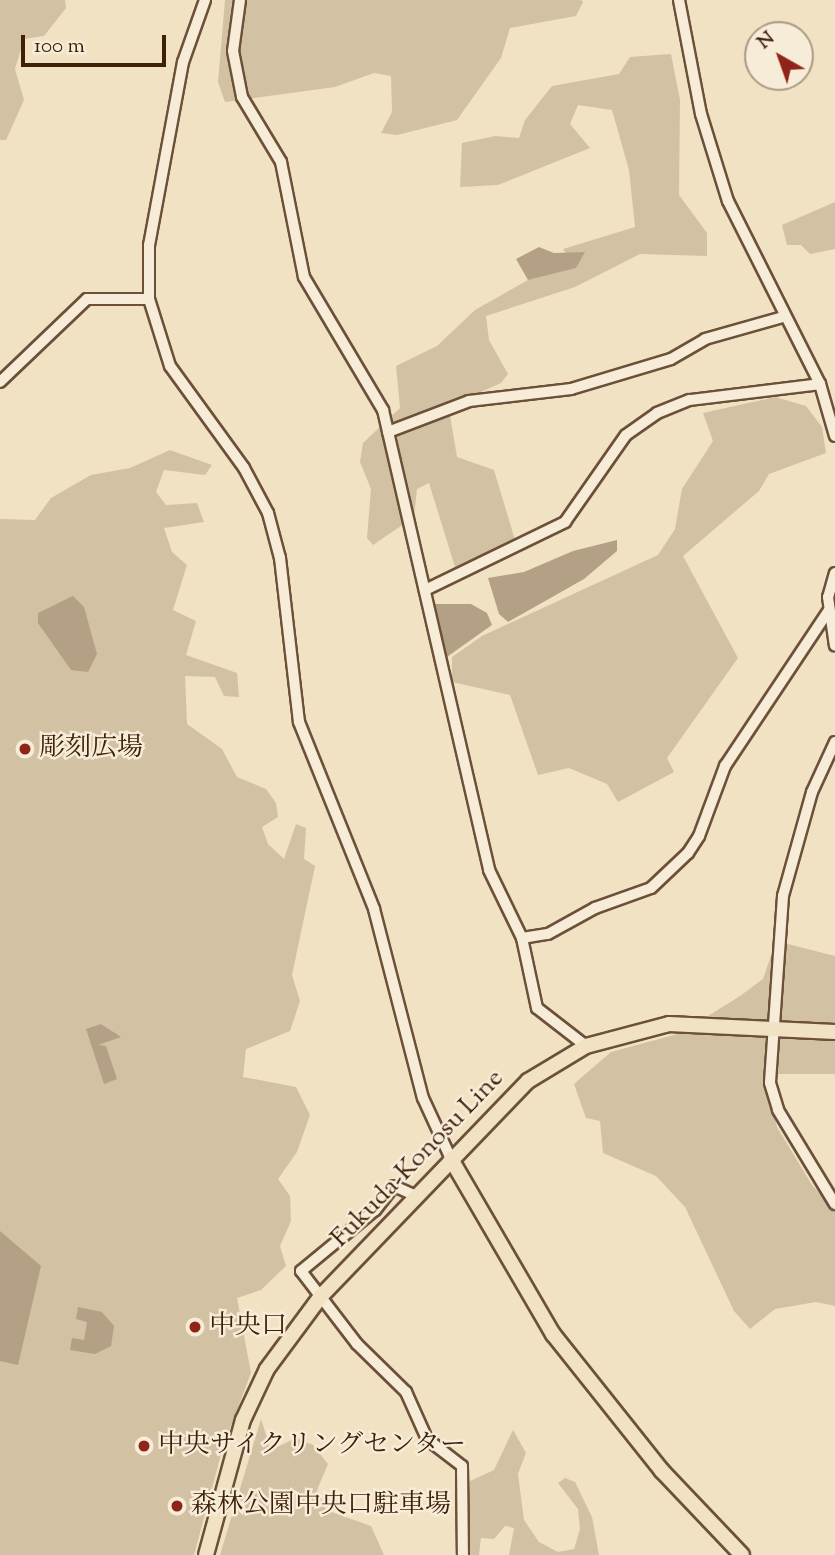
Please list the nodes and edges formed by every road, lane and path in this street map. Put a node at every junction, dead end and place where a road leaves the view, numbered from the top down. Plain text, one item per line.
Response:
1 (205, 0) edge
2 (240, 0) edge
3 (679, 0) edge
4 (149, 299) junction
5 (783, 317) junction
6 (0, 382) edge
7 (820, 384) junction
8 (388, 432) junction
9 (835, 436) edge
10 (835, 573) edge
11 (425, 590) junction
12 (829, 610) junction
13 (835, 646) edge
14 (835, 742) edge
15 (522, 938) junction
16 (775, 1027) junction
17 (835, 1032) edge
18 (586, 1046) junction
19 (450, 1159) junction
20 (414, 1195) junction
21 (835, 1204) edge
22 (321, 1296) junction
23 (206, 1555) edge
24 (463, 1555) edge
25 (742, 1555) edge

1 - 4 street
2 - 8 street
3 - 5 street
4 - 6 street
4 - 19 street
5 - 7 street
5 - 8 street
7 - 9 street
7 - 11 street
8 - 11 street
10 - 12 street
11 - 15 street
12 - 13 street
12 - 15 street
14 - 16 street
15 - 18 street
16 - 17 main road, Fukuda-Konosu Line
16 - 18 main road, Fukuda-Konosu Line
16 - 21 street
18 - 19 main road, Fukuda-Konosu Line
19 - 20 main road, Fukuda-Konosu Line
19 - 25 main road
20 - 22 main road, Fukuda-Konosu Line
20 - 22 street
22 - 23 main road, Fukuda-Konosu Line
22 - 24 street

